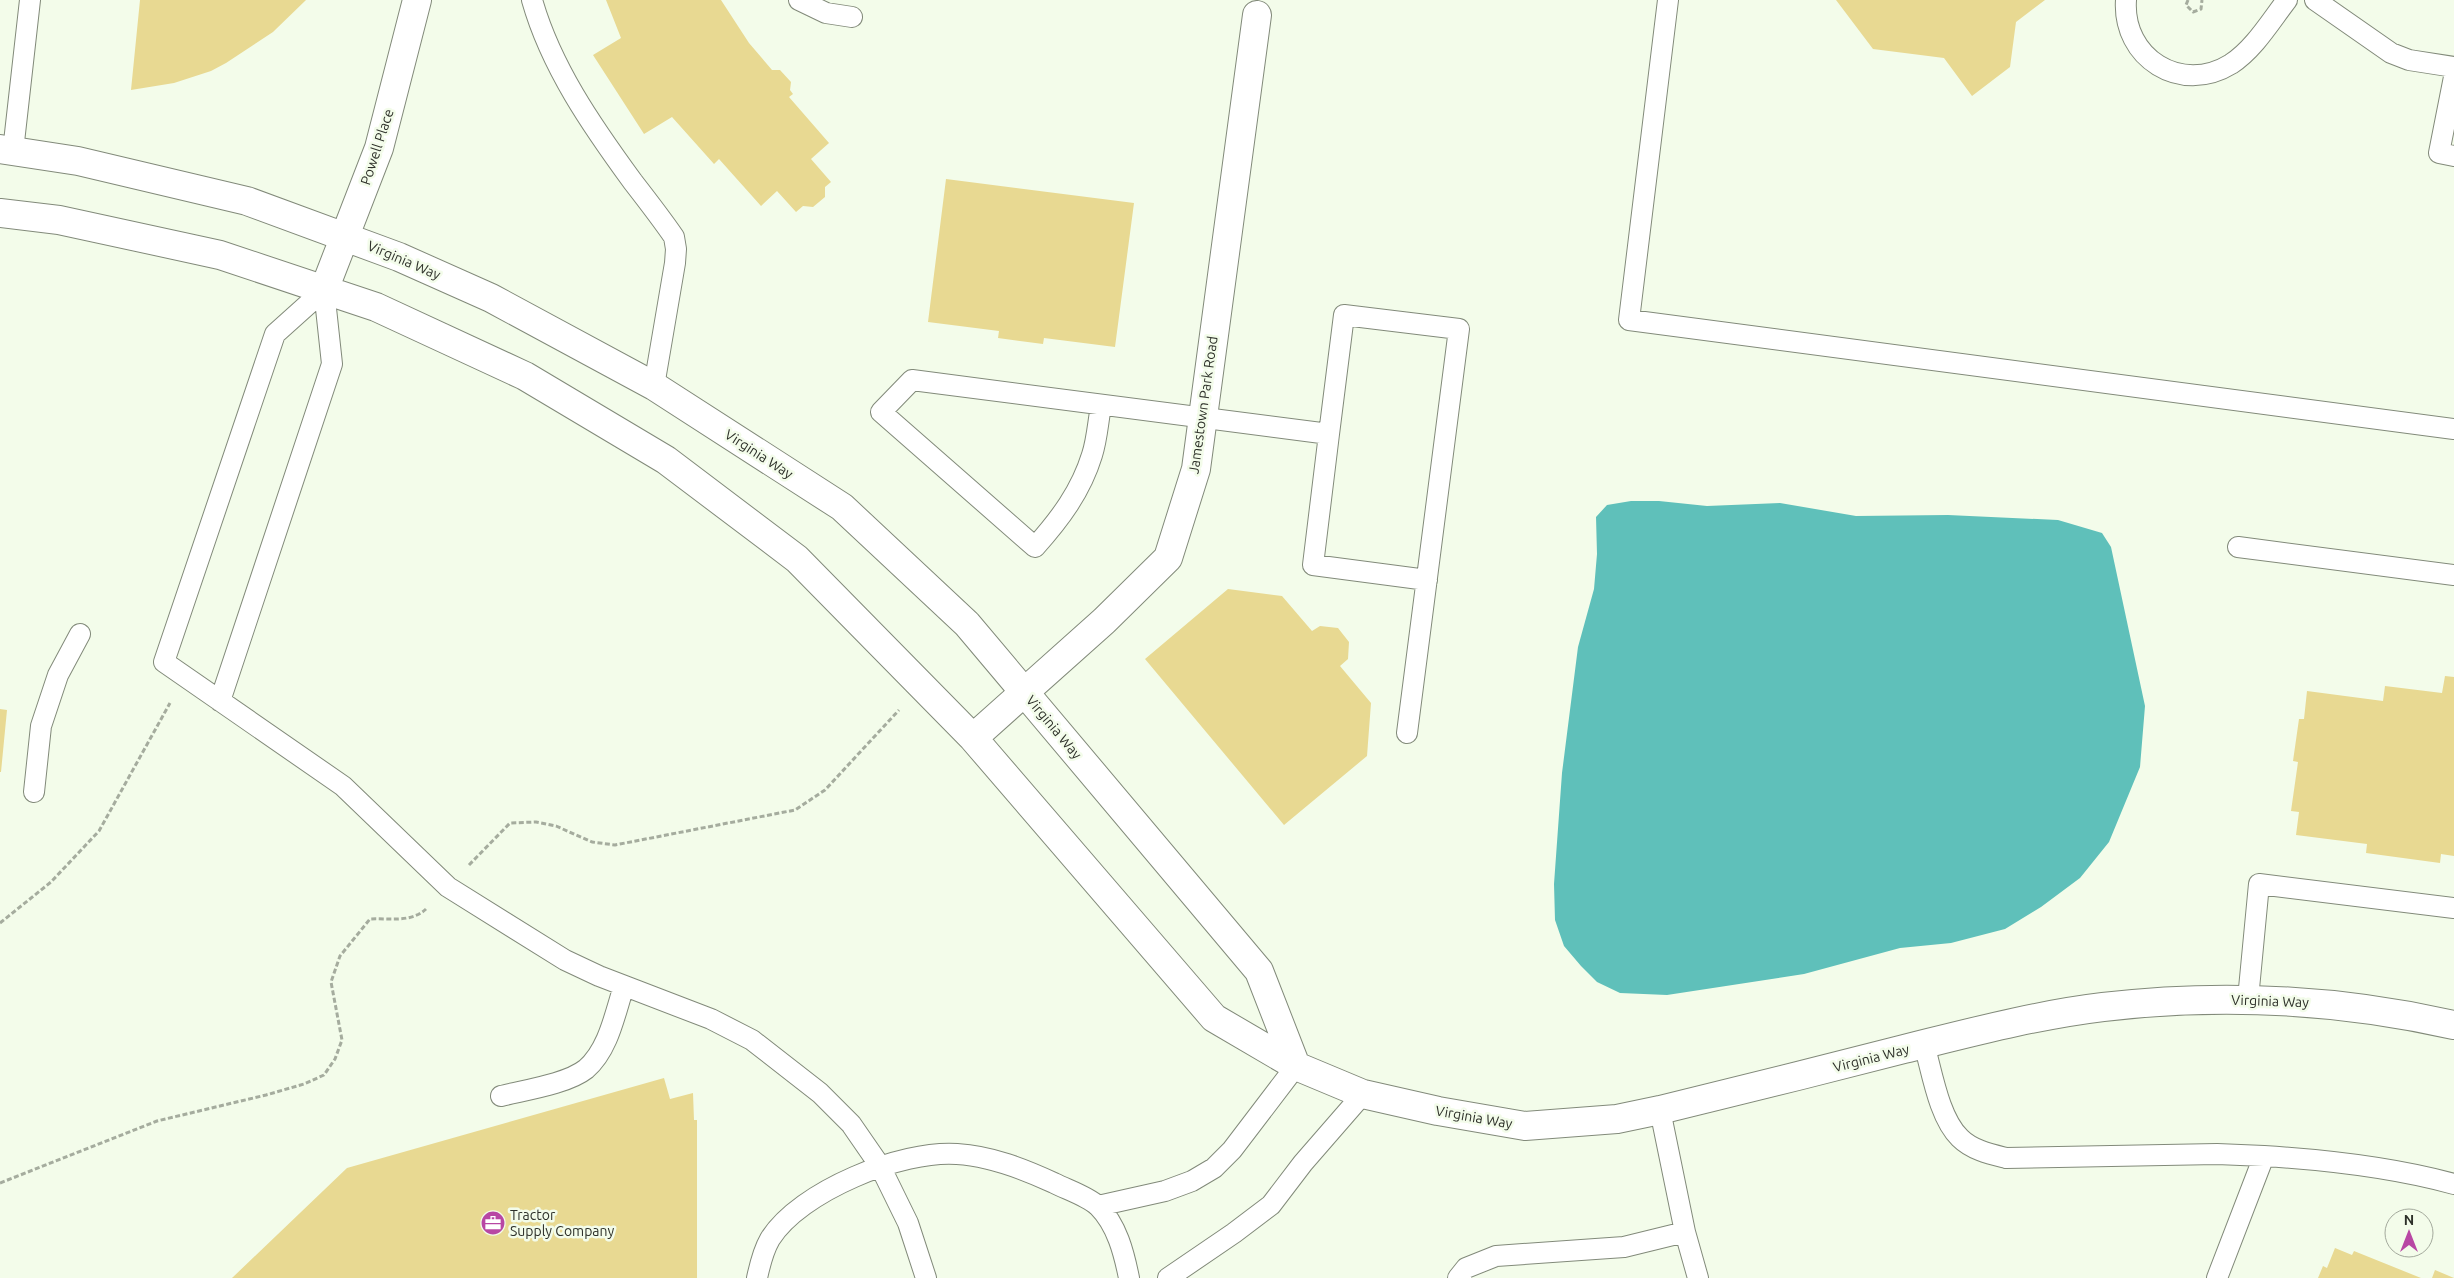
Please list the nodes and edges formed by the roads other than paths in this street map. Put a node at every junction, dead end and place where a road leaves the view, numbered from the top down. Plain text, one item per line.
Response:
1 (30, 0) edge
2 (418, 0) edge
3 (532, 0) edge
4 (799, 0) edge
5 (1668, 0) edge
6 (2126, 0) edge
7 (2286, 0) edge
8 (2315, 0) edge
9 (1257, 15) dead end
10 (852, 17) dead end
11 (2454, 67) edge
12 (2454, 77) edge
13 (7, 150) edge
14 (2454, 156) edge
15 (0, 213) edge
16 (346, 236) junction
17 (324, 290) junction
18 (654, 386) junction
19 (1101, 406) junction
20 (1202, 419) junction
21 (2454, 429) edge
22 (1329, 434) junction
23 (2238, 547) dead end
24 (2454, 575) edge
25 (1427, 580) junction
26 (80, 634) dead end
27 (1024, 692) junction
28 (220, 701) junction
29 (1407, 733) dead end
30 (973, 738) junction
31 (34, 792) dead end
32 (2454, 908) edge
33 (624, 986) junction
34 (2248, 999) junction
35 (2454, 1025) edge
36 (1924, 1044) junction
37 (1296, 1066) junction
38 (1364, 1094) junction
39 (501, 1096) dead end
40 (1660, 1110) junction
41 (2264, 1156) junction
42 (880, 1166) junction
43 (2454, 1184) edge
44 (1098, 1206) junction
45 (1685, 1232) junction
46 (757, 1278) edge
47 (926, 1278) edge
48 (1129, 1278) edge
49 (1168, 1278) edge
50 (1458, 1278) edge
51 (1698, 1278) edge
52 (2217, 1278) edge

1 - 13 lane
2 - 16 street, Powell Place
3 - 18 lane
4 - 10 lane
5 - 21 lane
6 - 7 lane
8 - 11 lane
9 - 20 street, Jamestown Park Road
12 - 14 lane
13 - 16 street, Virginia Way
15 - 17 street, Virginia Way
16 - 17 street, Powell Place
16 - 18 street, Virginia Way
17 - 28 lane
17 - 28 lane
17 - 30 street, Virginia Way
18 - 27 street, Virginia Way
19 - 19 lane
19 - 20 lane
20 - 22 lane
20 - 27 street, Jamestown Park Road
22 - 25 lane
22 - 25 lane
23 - 24 lane
25 - 29 lane
26 - 31 lane
27 - 30 street, Jamestown Park Road
27 - 37 street, Virginia Way
28 - 33 lane
30 - 37 street, Virginia Way
32 - 34 lane
33 - 39 lane
33 - 42 lane
34 - 35 street, Virginia Way
34 - 36 street, Virginia Way
36 - 40 street, Virginia Way
36 - 41 lane
37 - 38 street, Virginia Way
37 - 44 lane
38 - 40 street, Virginia Way
38 - 49 lane
40 - 45 lane
41 - 43 lane
41 - 52 lane
42 - 44 lane
42 - 46 lane
42 - 47 lane
44 - 48 lane
45 - 50 lane
45 - 51 lane

